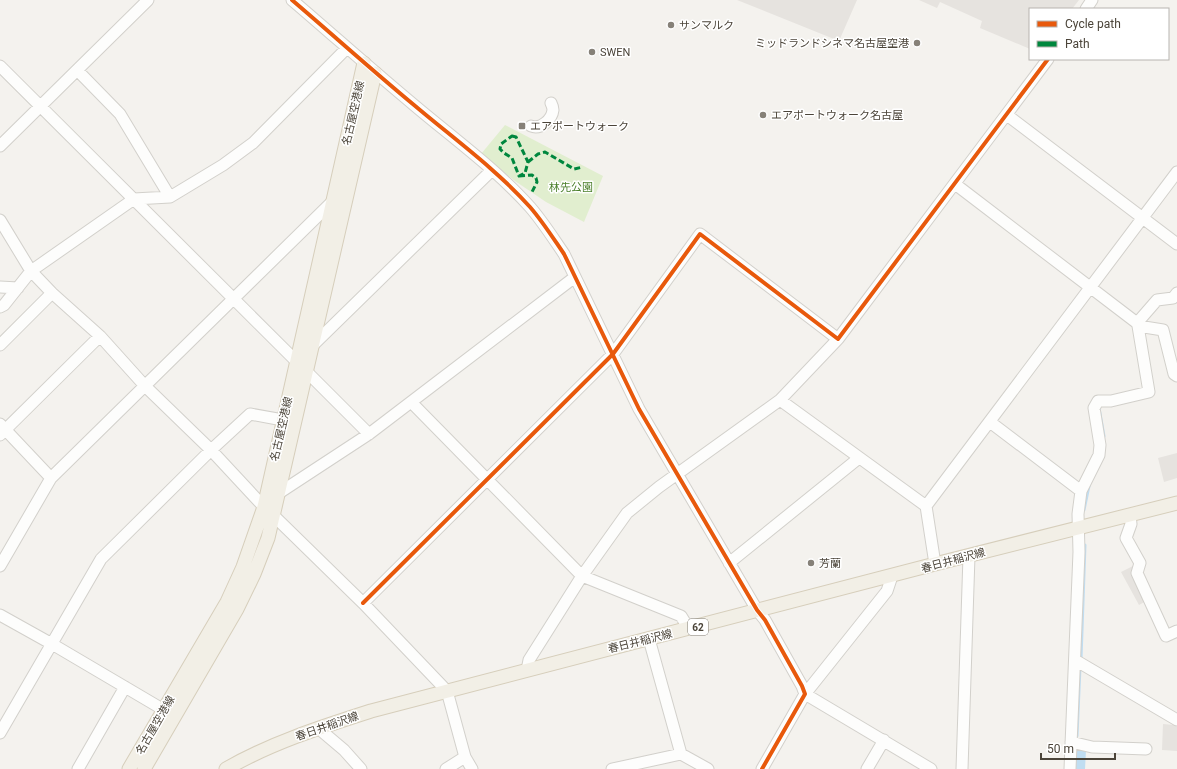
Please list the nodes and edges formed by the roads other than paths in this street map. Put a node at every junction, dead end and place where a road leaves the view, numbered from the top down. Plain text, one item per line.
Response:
1 (148, 0) edge
2 (292, 0) edge
3 (347, 48) junction
4 (1047, 60) edge
5 (364, 63) junction
6 (0, 66) edge
7 (77, 70) junction
8 (375, 73) junction
9 (551, 103) dead end
10 (40, 106) junction
11 (1007, 115) junction
12 (531, 126) dead end
13 (0, 146) edge
14 (492, 170) junction
15 (1176, 177) edge
16 (955, 184) junction
17 (170, 197) junction
18 (134, 199) junction
19 (333, 201) junction
20 (1143, 218) junction
21 (0, 220) edge
22 (1177, 244) edge
23 (31, 271) junction
24 (575, 277) junction
25 (0, 287) edge
26 (18, 288) junction
27 (1090, 289) junction
28 (52, 293) junction
29 (1177, 293) edge
30 (233, 298) junction
31 (0, 307) edge
32 (1137, 324) junction
33 (100, 336) junction
34 (838, 340) junction
35 (0, 345) edge
36 (313, 345) junction
37 (613, 354) junction
38 (296, 361) junction
39 (306, 372) junction
40 (1177, 376) edge
41 (145, 386) junction
42 (780, 400) junction
43 (411, 402) junction
44 (283, 420) junction
45 (990, 422) junction
46 (2, 430) edge
47 (369, 434) junction
48 (211, 450) junction
49 (859, 458) junction
50 (676, 475) junction
51 (51, 478) junction
52 (486, 478) junction
53 (1081, 490) junction
54 (279, 493) junction
55 (1177, 503) edge
56 (926, 506) junction
57 (269, 512) junction
58 (1130, 515) junction
59 (1077, 528) junction
60 (969, 556) junction
61 (729, 563) junction
62 (936, 564) junction
63 (0, 566) edge
64 (582, 576) junction
65 (892, 576) junction
66 (363, 603) junction
67 (757, 610) junction
68 (0, 615) edge
69 (689, 629) junction
70 (1177, 631) edge
71 (649, 639) junction
72 (52, 644) junction
73 (1075, 660) junction
74 (527, 670) junction
75 (125, 686) junction
76 (447, 691) junction
77 (805, 694) junction
78 (164, 710) junction
79 (1177, 720) edge
80 (318, 728) junction
81 (0, 733) edge
82 (884, 740) junction
83 (1071, 742) junction
84 (1146, 749) dead end
85 (681, 754) junction
86 (465, 756) junction
87 (78, 769) edge
88 (129, 769) edge
89 (144, 769) edge
90 (226, 769) edge
91 (361, 769) edge
92 (446, 769) edge
93 (472, 769) edge
94 (612, 769) edge
95 (708, 769) edge
96 (762, 769) edge
97 (867, 769) edge
98 (932, 769) edge
99 (962, 769) edge
100 (1070, 769) edge

1 - 7 street
2 - 3 street
3 - 5 street
3 - 17 street
4 - 11 street
5 - 8 street
5 - 19 main road, 名古屋空港線
6 - 10 street
7 - 10 street
7 - 17 street
8 - 14 street
8 - 36 main road, 名古屋空港線
9 - 12 street
10 - 13 street
10 - 18 street
11 - 16 street
11 - 20 street
14 - 24 street
14 - 36 street
15 - 20 street
16 - 27 street
16 - 34 street
17 - 18 street
18 - 23 street
18 - 30 street
19 - 30 street
19 - 38 main road, 名古屋空港線
20 - 22 street
20 - 27 street
21 - 23 street
23 - 26 street
23 - 28 street
24 - 37 street
24 - 43 street
25 - 26 street
26 - 31 street
27 - 32 street
27 - 45 street
28 - 33 street
28 - 35 street
29 - 32 street
30 - 38 street
30 - 41 street
32 - 40 street
32 - 53 street
33 - 41 street
33 - 46 street
34 - 37 street
34 - 42 street
36 - 39 main road, 名古屋空港線
37 - 50 street
37 - 52 street
38 - 44 main road, 名古屋空港線
39 - 47 street
39 - 54 main road, 名古屋空港線
41 - 48 street
41 - 51 street
42 - 49 street
42 - 50 street
43 - 47 street
43 - 52 street
44 - 48 street
44 - 57 main road, 名古屋空港線
45 - 53 street
45 - 56 street
46 - 51 street
47 - 54 street
48 - 57 street
48 - 72 street
49 - 56 street
49 - 61 street
50 - 61 street
50 - 64 street
51 - 63 street
52 - 64 street
52 - 66 street
53 - 59 street
54 - 57 main road, 名古屋空港線
55 - 58 main road, 春日井稲沢線 / 62
56 - 62 street
57 - 66 street
57 - 78 main road, 名古屋空港線
57 - 89 main road, 名古屋空港線
58 - 59 main road, 春日井稲沢線 / 62
58 - 70 street
59 - 60 main road, 春日井稲沢線 / 62
59 - 73 street
60 - 62 main road, 春日井稲沢線 / 62
60 - 99 street
61 - 67 street
62 - 65 main road, 春日井稲沢線 / 62
64 - 69 street
64 - 74 street
65 - 67 main road, 春日井稲沢線 / 62
65 - 77 street
66 - 76 street
67 - 69 main road, 春日井稲沢線 / 62
67 - 77 street
68 - 72 street
69 - 71 main road, 春日井稲沢線 / 62
71 - 74 main road, 春日井稲沢線 / 62
71 - 85 street
72 - 75 street
72 - 81 street
73 - 79 street
73 - 83 street
74 - 76 main road, 春日井稲沢線 / 62
75 - 78 street
75 - 87 street
76 - 80 main road, 春日井稲沢線 / 62
76 - 86 street
77 - 82 street
77 - 96 street
78 - 88 main road, 名古屋空港線
80 - 90 main road, 春日井稲沢線 / 62
80 - 91 street
82 - 97 street
82 - 98 street
83 - 84 street
83 - 100 street
85 - 94 street
85 - 95 street
86 - 92 street
86 - 93 street

